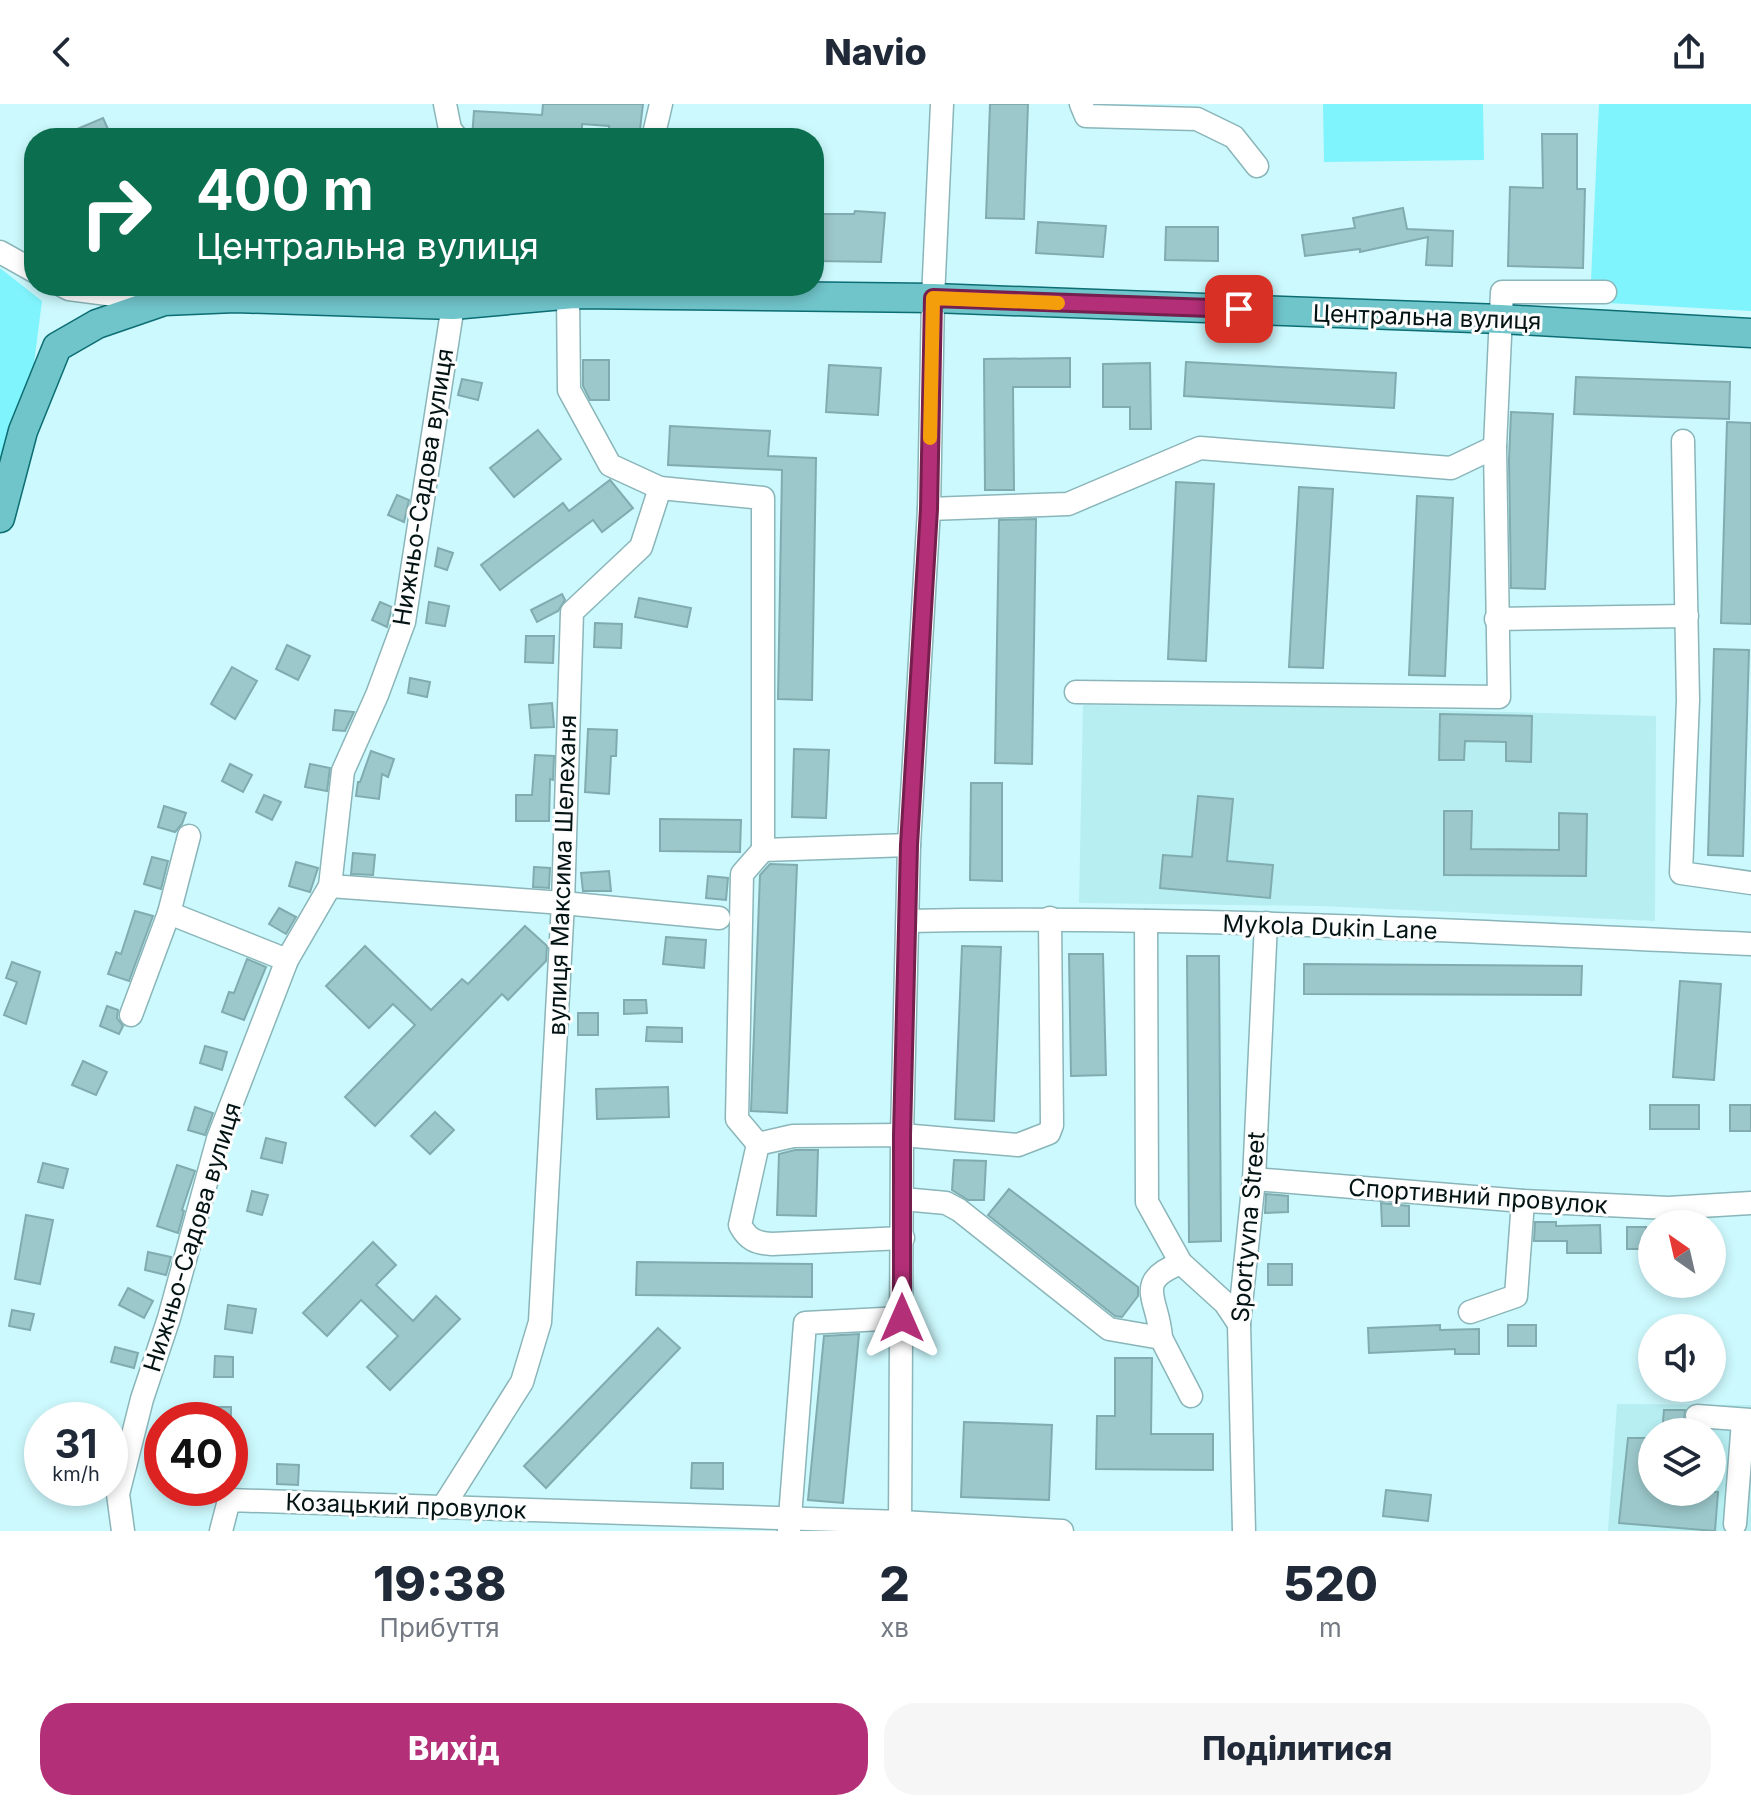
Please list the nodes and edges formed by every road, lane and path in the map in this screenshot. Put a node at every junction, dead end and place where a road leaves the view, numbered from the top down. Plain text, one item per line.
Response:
1 (445, 104) edge
2 (661, 104) edge
3 (942, 104) edge
4 (1081, 104) edge
5 (450, 128) edge
6 (655, 128) edge
7 (1257, 166) dead end
8 (0, 252) edge
9 (24, 265) edge
10 (1605, 292) dead end
11 (124, 296) edge
12 (530, 296) edge
13 (572, 296) edge
14 (824, 296) edge
15 (933, 298) junction
16 (164, 301) junction
17 (453, 305) junction
18 (1501, 319) junction
19 (1751, 333) edge
20 (1683, 441) dead end
21 (1495, 447) junction
22 (660, 488) junction
23 (929, 509) junction
24 (0, 518) edge
25 (1687, 616) junction
26 (1496, 619) junction
27 (1076, 692) dead end
28 (189, 836) dead end
29 (909, 845) junction
30 (763, 850) junction
31 (1751, 883) edge
32 (330, 886) junction
33 (563, 903) junction
34 (169, 913) junction
35 (719, 918) dead end
36 (1050, 918) junction
37 (909, 921) junction
38 (1146, 921) junction
39 (1266, 923) junction
40 (1751, 944) edge
41 (287, 960) junction
42 (131, 1015) dead end
43 (902, 1135) junction
44 (758, 1144) junction
45 (1254, 1179) junction
46 (903, 1199) junction
47 (1523, 1201) junction
48 (1751, 1203) edge
49 (903, 1238) junction
50 (1181, 1263) junction
51 (1470, 1312) dead end
52 (902, 1318) junction
53 (1239, 1324) junction
54 (1161, 1338) junction
55 (1191, 1396) dead end
56 (1697, 1416) dead end
57 (1747, 1420) edge
58 (443, 1507) junction
59 (527, 1520) edge
60 (1735, 1524) dead end
61 (789, 1525) edge
62 (901, 1526) edge
63 (123, 1531) edge
64 (221, 1531) edge
65 (1062, 1531) edge
66 (1244, 1531) edge

1 - 5 street
2 - 6 street
3 - 15 street
4 - 7 street
8 - 9 street
10 - 18 street
11 - 16 street
12 - 17 main road, Центральна вулиця
13 - 22 street
14 - 15 main road, Центральна вулиця
15 - 18 main road, Центральна вулиця
15 - 23 street
16 - 17 main road, Центральна вулиця
16 - 24 main road, Центральна вулиця
17 - 32 street, Нижньо-Садова вулиця
18 - 19 main road, Центральна вулиця
18 - 21 street
20 - 25 street
21 - 23 street
21 - 26 street
22 - 30 street
22 - 33 street, вулиця Максима Шелеханя
23 - 29 street
25 - 26 street
25 - 31 street
26 - 27 street
28 - 34 street
29 - 30 street
29 - 37 street
30 - 44 street
32 - 33 street
32 - 41 street, Нижньо-Садова вулиця
33 - 35 street
33 - 58 street, вулиця Максима Шелеханя
34 - 41 street
34 - 42 street
36 - 37 street, Mykola Dukin Lane
36 - 38 street, Mykola Dukin Lane
36 - 43 street
37 - 43 street
38 - 39 street, Mykola Dukin Lane
38 - 50 street
39 - 40 street, Mykola Dukin Lane
39 - 45 street, Sportyvna Street
41 - 63 street, Нижньо-Садова вулиця
43 - 44 street
43 - 46 street
44 - 49 street
45 - 47 street, Спортивний провулок
45 - 53 street, Sportyvna Street
46 - 49 street
46 - 54 street
47 - 48 street, Спортивний провулок
47 - 51 street
49 - 52 street
50 - 53 street
50 - 54 street
52 - 61 street
52 - 62 street
53 - 66 street, Sportyvna Street
54 - 55 street
56 - 57 street
57 - 60 street
58 - 59 street, Козацький провулок
58 - 64 street, Козацький провулок
59 - 61 street, Козацький провулок
61 - 62 street, Козацький провулок
62 - 65 street, Козацький провулок

